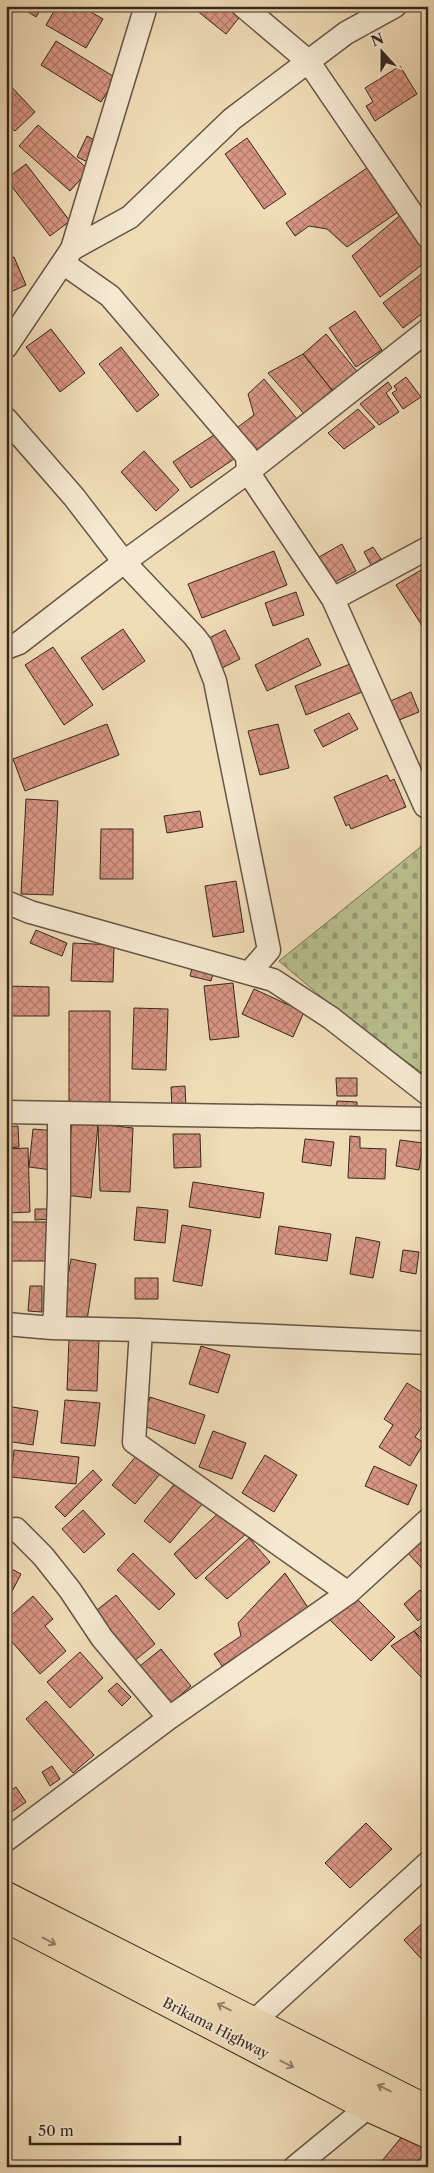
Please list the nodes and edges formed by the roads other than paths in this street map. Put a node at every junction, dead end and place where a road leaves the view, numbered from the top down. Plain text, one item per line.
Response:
1 (146, 6) edge
2 (243, 6) edge
3 (394, 6) edge
4 (308, 61) junction
5 (428, 237) edge
6 (68, 256) junction
7 (428, 330) edge
8 (6, 347) edge
9 (6, 419) edge
10 (248, 472) junction
11 (428, 548) edge
12 (124, 562) junction
13 (333, 599) junction
14 (6, 648) edge
15 (428, 805) edge
16 (6, 902) edge
17 (269, 950) junction
18 (249, 973) junction
19 (283, 987) junction
20 (428, 1094) edge
21 (6, 1112) edge
22 (59, 1113) junction
23 (428, 1119) edge
24 (6, 1324) edge
25 (52, 1328) junction
26 (141, 1330) junction
27 (428, 1343) edge
28 (426, 1525) edge
29 (16, 1529) dead end
30 (348, 1593) junction
31 (169, 1718) junction
32 (6, 1840) edge
33 (428, 1863) edge
34 (6, 1896) edge
35 (6, 1918) edge
36 (253, 2022) junction
37 (368, 2107) junction
38 (428, 2110) edge
39 (428, 2134) edge
40 (295, 2167) edge

1 - 6 street
2 - 4 street
3 - 4 street
4 - 5 street
4 - 6 street
6 - 8 street
6 - 10 street
7 - 10 street
9 - 12 street
10 - 12 street
10 - 13 street
11 - 13 street
12 - 14 street
12 - 17 street
13 - 15 street
16 - 18 street
17 - 18 street
17 - 19 street
18 - 19 street
19 - 20 street
21 - 22 street
22 - 23 street
22 - 25 street
24 - 25 street
25 - 26 street
26 - 27 street
26 - 30 street
28 - 30 street
29 - 31 street
30 - 31 street
31 - 32 street
33 - 36 street
36 -> 34 highway, Brikama Highway
35 -> 37 highway, Brikama Highway
38 -> 36 highway, Brikama Highway
37 - 39 highway, Brikama Highway
37 - 40 street

